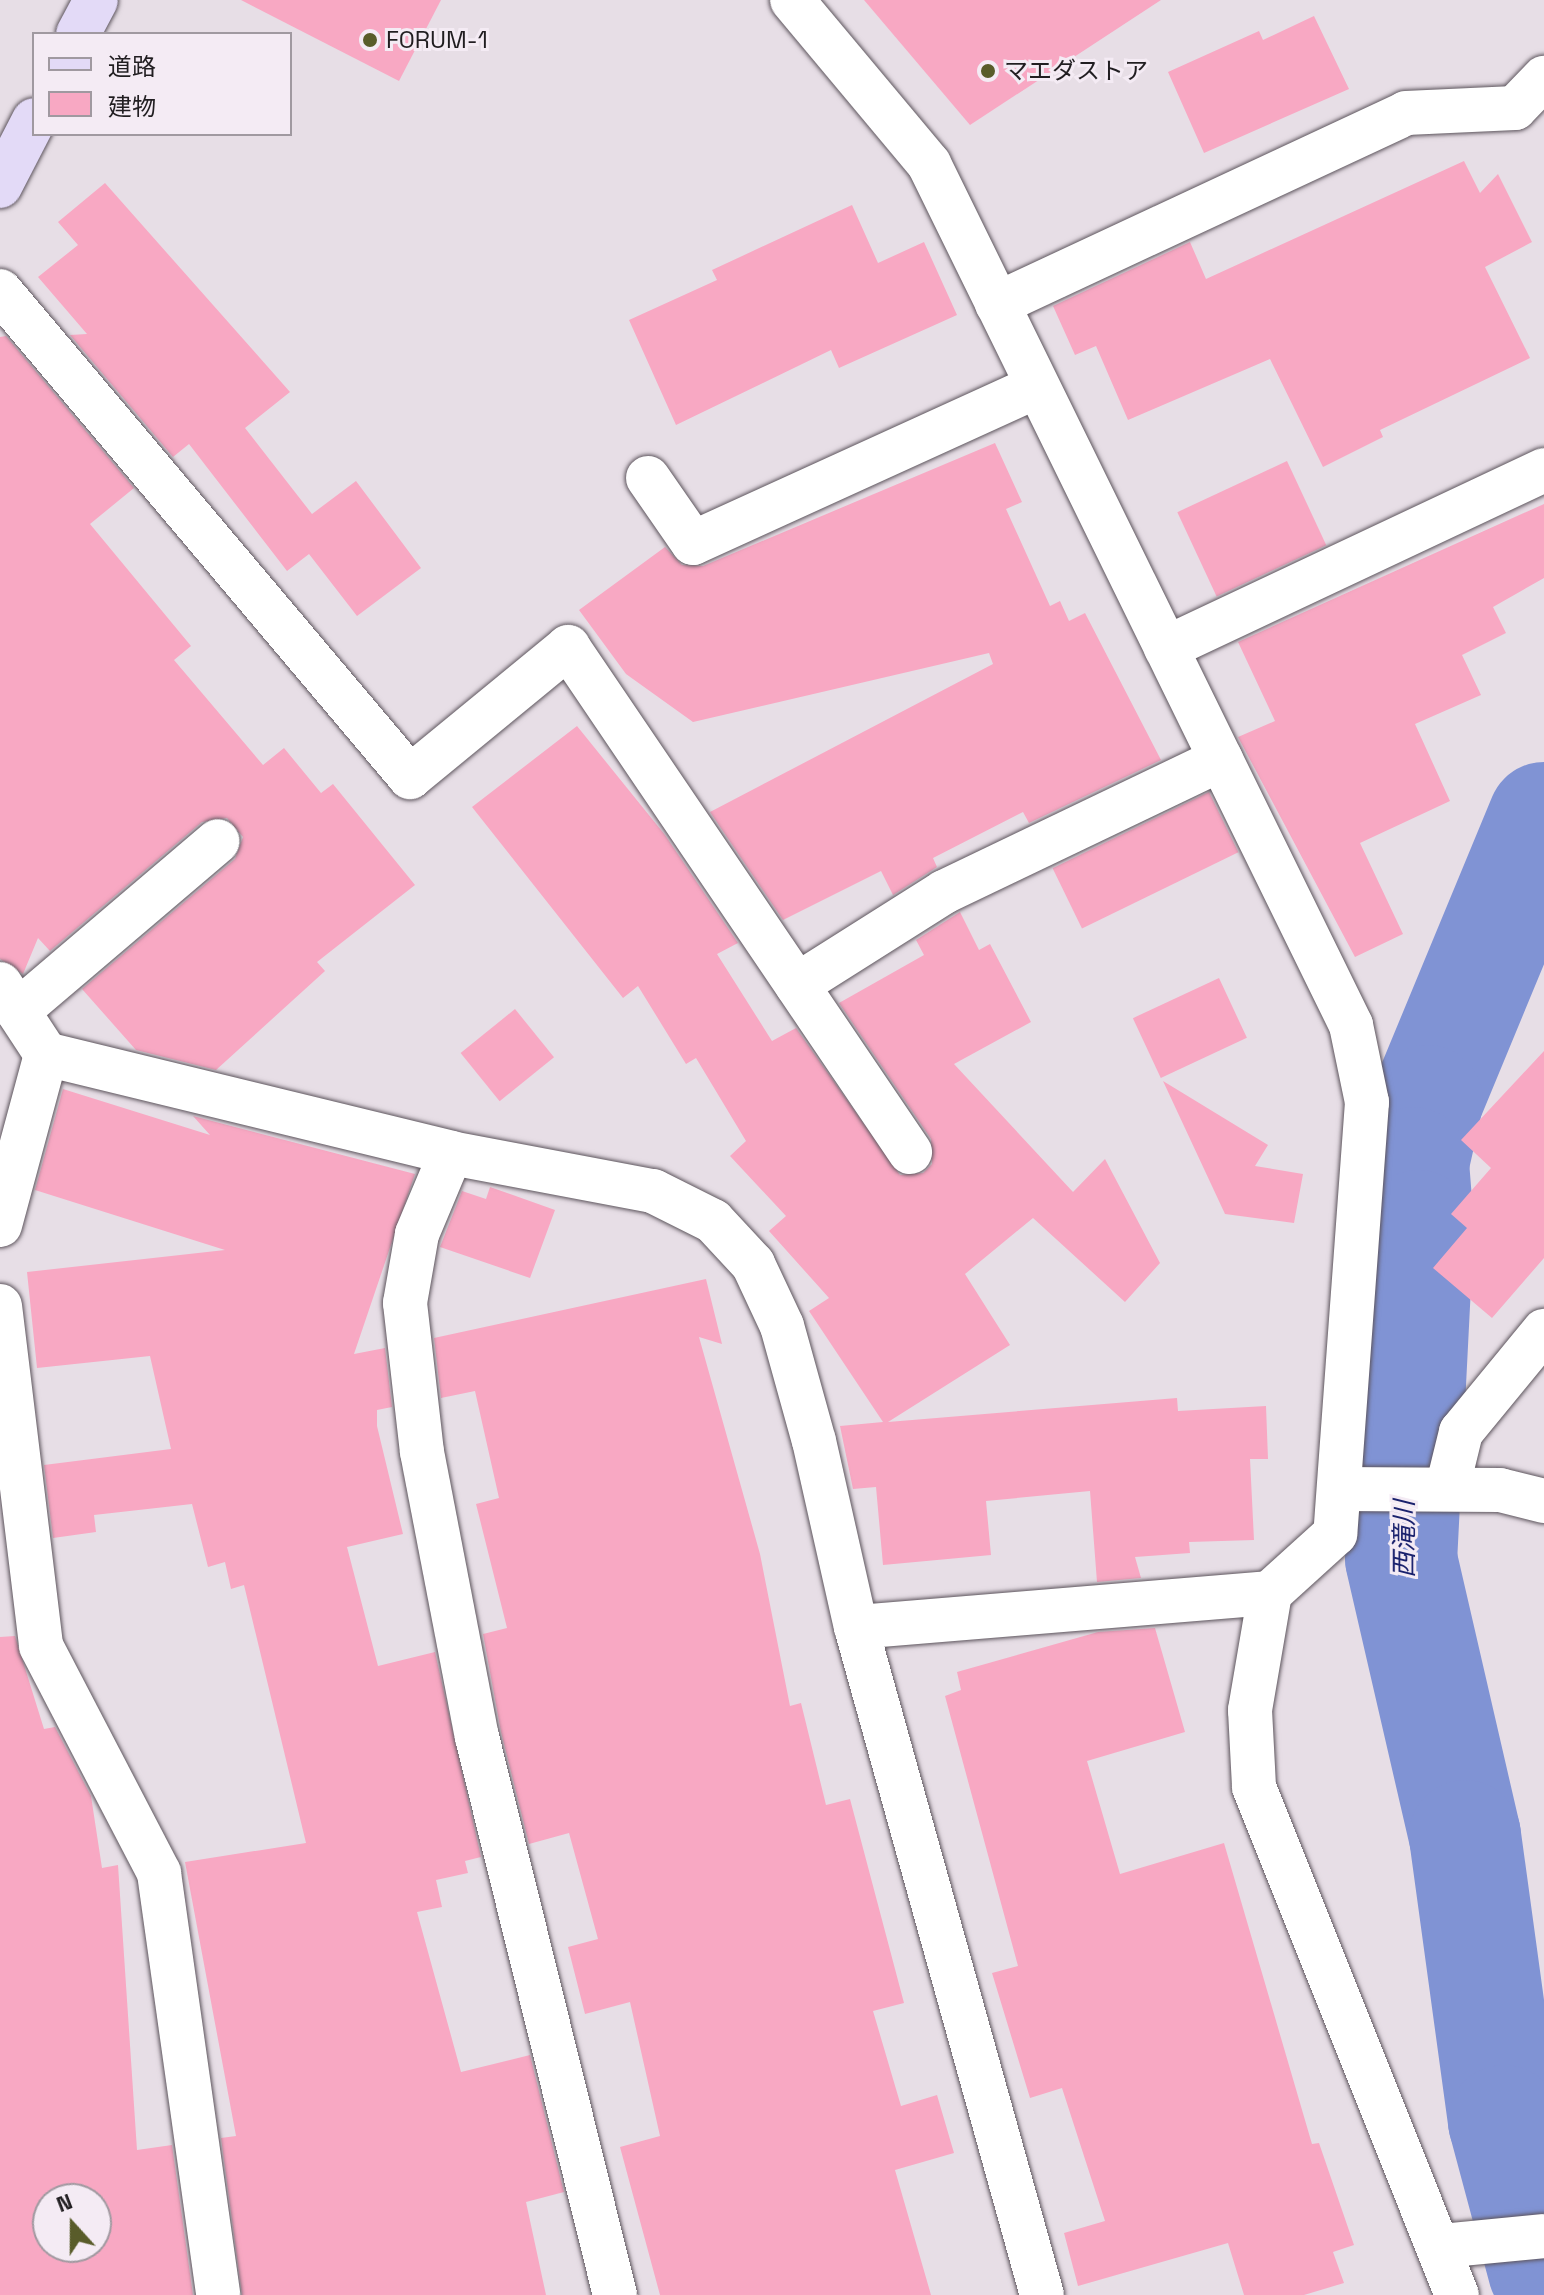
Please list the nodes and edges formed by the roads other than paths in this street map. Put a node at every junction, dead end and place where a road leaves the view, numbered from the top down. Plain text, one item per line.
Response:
1 (96, 0) edge
2 (792, 0) edge
3 (79, 32) edge
4 (1544, 78) edge
5 (32, 124) edge
6 (0, 186) edge
7 (0, 291) edge
8 (997, 304) junction
9 (1036, 387) junction
10 (1544, 470) edge
11 (648, 478) dead end
12 (1166, 648) junction
13 (1221, 759) junction
14 (218, 841) dead end
15 (797, 985) junction
16 (9, 998) edge
17 (46, 1054) junction
18 (910, 1152) dead end
19 (451, 1153) junction
20 (0, 1225) edge
21 (0, 1306) edge
22 (1544, 1331) edge
23 (1419, 1488) junction
24 (1339, 1489) junction
25 (1544, 1501) edge
26 (1270, 1593) junction
27 (856, 1627) junction
28 (1534, 2237) edge
29 (1441, 2246) junction
30 (218, 2295) edge
31 (615, 2295) edge
32 (1042, 2295) edge
33 (1457, 2295) edge

1 - 3 main road
2 - 8 street
4 - 8 street
5 - 6 main road
7 - 15 street
8 - 9 street
9 - 11 street
9 - 12 street
10 - 12 street
12 - 13 street
13 - 15 street
13 - 24 street
14 - 16 street
15 - 18 street
16 - 17 street
17 - 19 street
17 - 20 street
19 - 27 street
19 - 31 street
21 - 30 street
22 - 23 street
23 - 24 street
23 - 25 street
24 - 26 street
26 - 27 street
26 - 29 street
27 - 32 street
28 - 29 street
29 - 33 street

